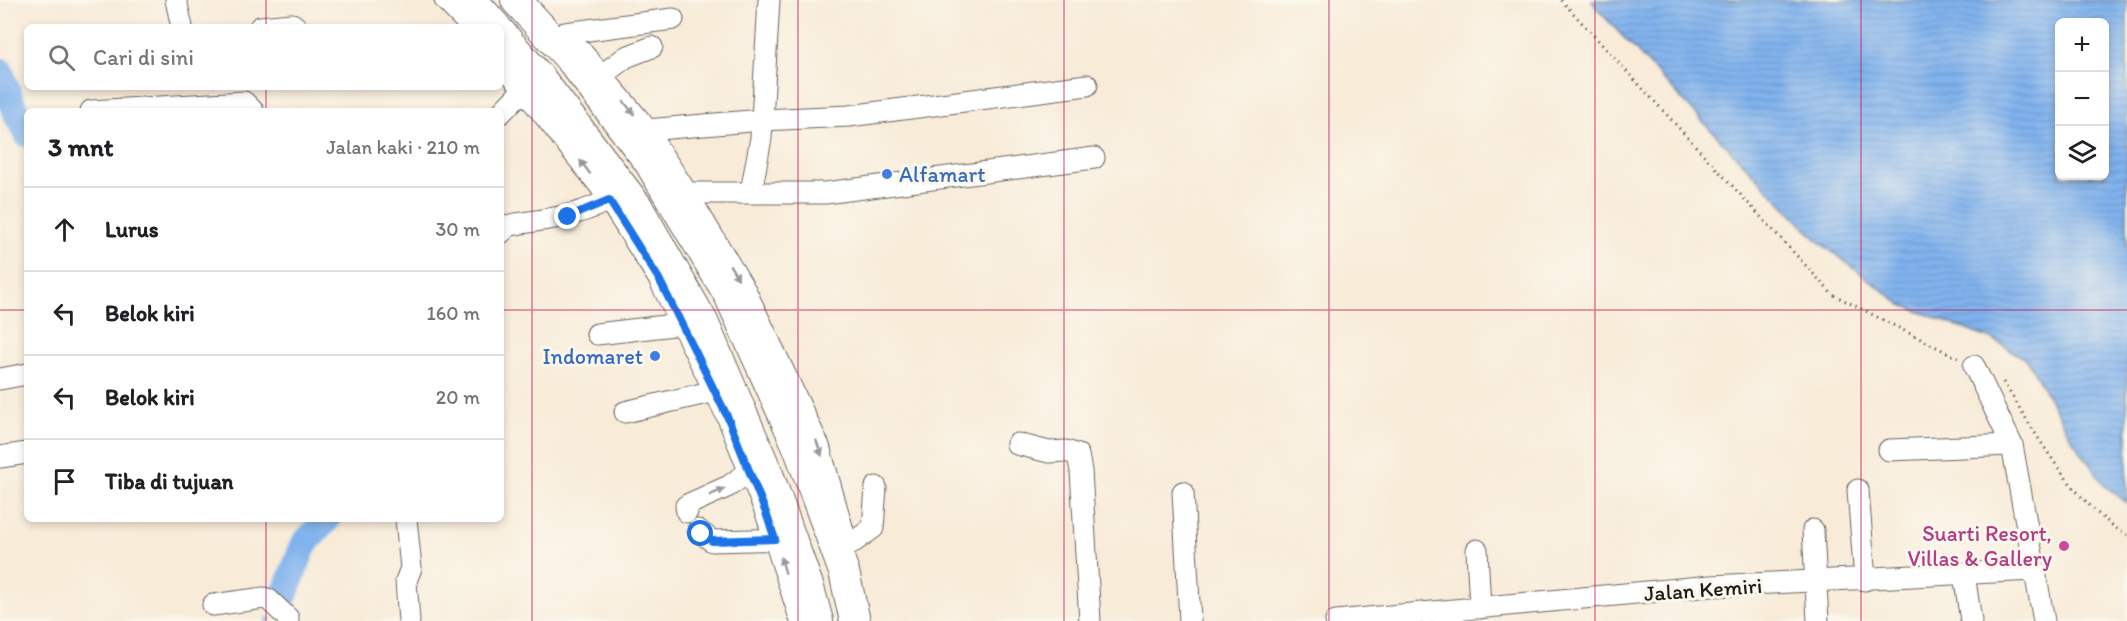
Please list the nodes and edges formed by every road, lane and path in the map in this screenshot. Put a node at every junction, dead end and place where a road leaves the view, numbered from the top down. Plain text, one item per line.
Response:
1 (176, 0) edge
2 (445, 0) edge
3 (472, 0) edge
4 (516, 0) edge
5 (537, 0) edge
6 (769, 0) edge
7 (1561, 0) edge
8 (673, 19) dead end
9 (181, 24) edge
10 (468, 24) edge
11 (493, 24) edge
12 (565, 33) junction
13 (504, 36) edge
14 (652, 47) dead end
15 (504, 65) edge
16 (602, 75) junction
17 (1087, 85) dead end
18 (524, 89) junction
19 (142, 108) edge
20 (250, 108) edge
21 (504, 110) edge
22 (762, 120) junction
23 (646, 130) junction
24 (1094, 158) dead end
25 (751, 192) junction
26 (687, 193) junction
27 (617, 196) junction
28 (504, 229) edge
29 (682, 324) junction
30 (597, 334) dead end
31 (1974, 366) junction
32 (24, 374) edge
33 (0, 378) edge
34 (715, 391) junction
35 (625, 412) dead end
36 (1017, 444) dead end
37 (2012, 445) junction
38 (1889, 450) dead end
39 (24, 453) edge
40 (0, 457) edge
41 (750, 471) junction
42 (876, 487) dead end
43 (1858, 490) dead end
44 (1183, 492) dead end
45 (687, 512) dead end
46 (406, 522) edge
47 (698, 530) dead end
48 (1813, 530) dead end
49 (2127, 535) edge
50 (783, 539) junction
51 (848, 546) junction
52 (1477, 550) dead end
53 (2034, 570) junction
54 (1964, 574) junction
55 (1865, 580) junction
56 (1815, 582) junction
57 (213, 605) dead end
58 (1480, 608) junction
59 (1534, 612) edge
60 (288, 621) edge
61 (409, 621) edge
62 (801, 621) edge
63 (818, 621) edge
64 (855, 621) edge
65 (870, 621) edge
66 (1090, 621) edge
67 (1190, 621) edge
68 (1336, 621) edge
69 (1818, 621) edge
70 (1971, 621) edge
71 (2044, 621) edge

1 - 9 street
2 - 10 street
3 - 11 highway
4 - 64 highway
5 - 12 street
6 - 22 street
7 - 31 path
8 - 12 street
12 - 16 street
13 - 27 highway
14 - 16 street
15 - 18 street
16 -> 23 street
17 - 22 street
18 - 21 street
27 -> 18 street
19 - 20 street
22 - 23 street
22 - 25 street
23 - 26 street
24 - 25 street
25 - 26 street
26 -> 51 street
27 - 28 street
27 - 29 street
27 - 50 highway
29 - 30 street
29 - 34 street
31 - 37 street
31 - 49 path
32 - 33 street
34 - 35 street
34 - 41 street
36 - 66 street
37 - 38 street
37 - 53 street
39 - 40 street
45 -> 41 street
41 - 50 street
42 - 51 street
43 - 55 street
44 - 67 street
46 - 61 street
47 - 50 street
48 - 56 street
62 -> 50 street
50 - 63 highway
51 - 65 street
52 - 58 street
53 - 54 street, Jalan Kemiri
53 - 71 street
54 - 55 street, Jalan Kemiri
54 - 70 street
55 - 56 street, Jalan Kemiri
56 - 59 street, Jalan Kemiri
56 - 69 street
57 - 60 street
58 - 59 street, Jalan Kemiri
58 - 68 street, Jalan Kemiri

